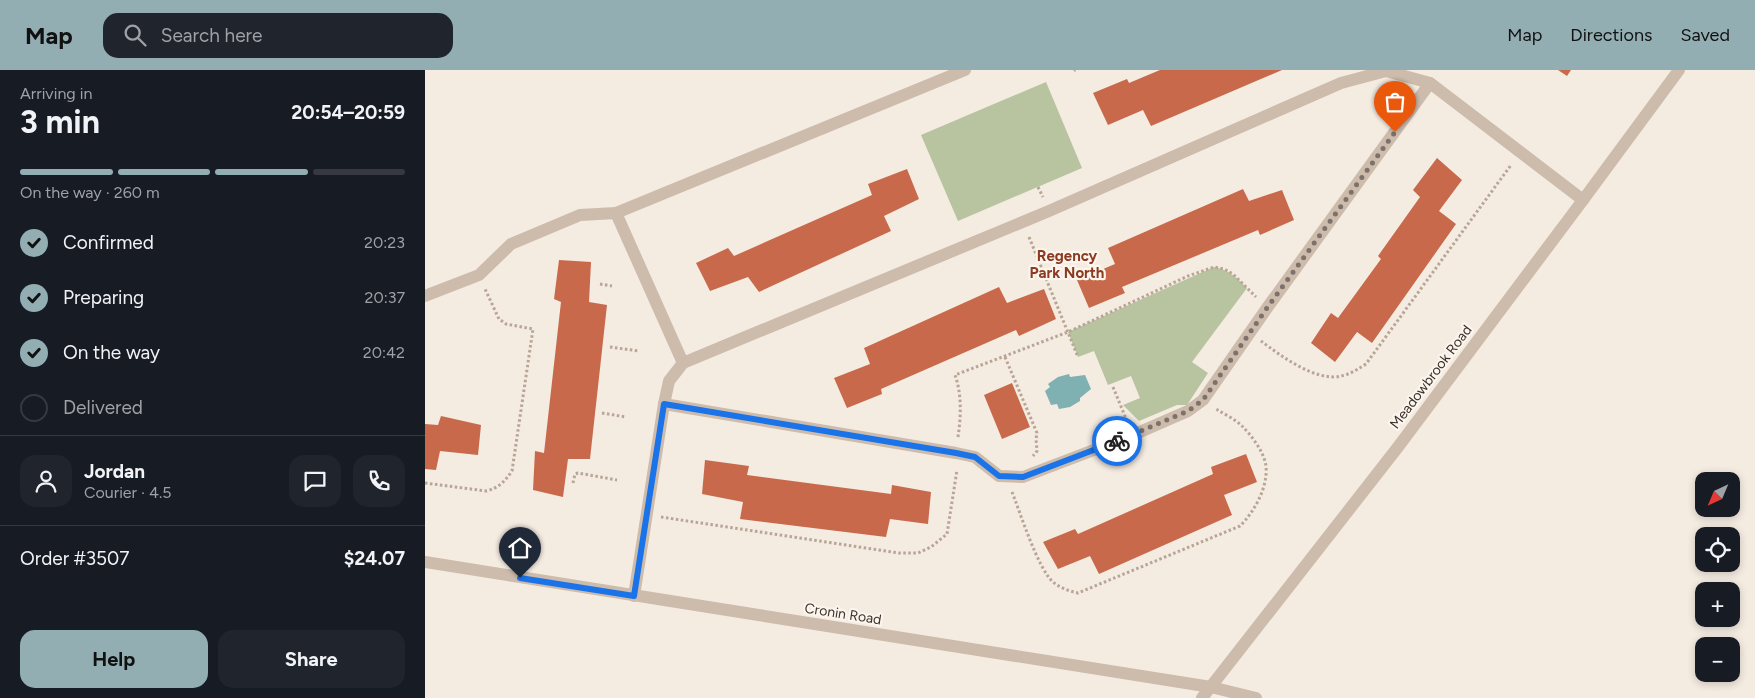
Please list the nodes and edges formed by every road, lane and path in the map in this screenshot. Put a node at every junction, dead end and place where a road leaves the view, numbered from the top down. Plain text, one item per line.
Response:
1 (965, 70) edge
2 (1679, 70) edge
3 (1358, 74) edge
4 (1430, 83) junction
5 (1521, 152) junction
6 (1583, 200) junction
7 (616, 213) junction
8 (1023, 221) junction
9 (479, 275) junction
10 (600, 284) dead end
11 (611, 286) dead end
12 (425, 296) edge
13 (1267, 308) junction
14 (1068, 332) junction
15 (1249, 333) junction
16 (610, 347) dead end
17 (639, 351) dead end
18 (1005, 357) junction
19 (1078, 357) dead end
20 (683, 363) junction
21 (1113, 387) dead end
22 (1203, 400) junction
23 (664, 404) junction
24 (602, 413) dead end
25 (626, 417) dead end
26 (1133, 435) junction
27 (956, 453) junction
28 (1035, 472) junction
29 (999, 476) junction
30 (617, 480) dead end
31 (425, 483) edge
32 (573, 483) dead end
33 (647, 515) junction
34 (425, 562) edge
35 (634, 596) junction
36 (1211, 686) junction
37 (1202, 698) edge
38 (1255, 698) edge

1 - 7 street
2 - 6 street, Meadowbrook Road
3 - 4 street
3 - 8 street
4 - 5 street
4 - 13 street
5 - 6 street
5 - 15 path
6 - 36 street, Meadowbrook Road
7 - 9 street
7 - 20 street
8 - 14 path
8 - 20 street
9 - 12 street
9 - 31 path
10 - 11 path
13 - 14 path
13 - 15 street
14 - 18 path
14 - 19 path
15 - 22 street
16 - 17 path
18 - 27 path
18 - 28 path
20 - 23 street
21 - 26 path
22 - 26 street
22 - 29 path
23 - 27 street
23 - 33 street
24 - 25 path
26 - 28 street
27 - 29 street
27 - 33 path
28 - 29 street
30 - 32 path
33 - 35 street
34 - 35 street, Cronin Road
35 - 36 street, Cronin Road
36 - 37 street, Meadowbrook Road
36 - 38 street, Cronin Road

